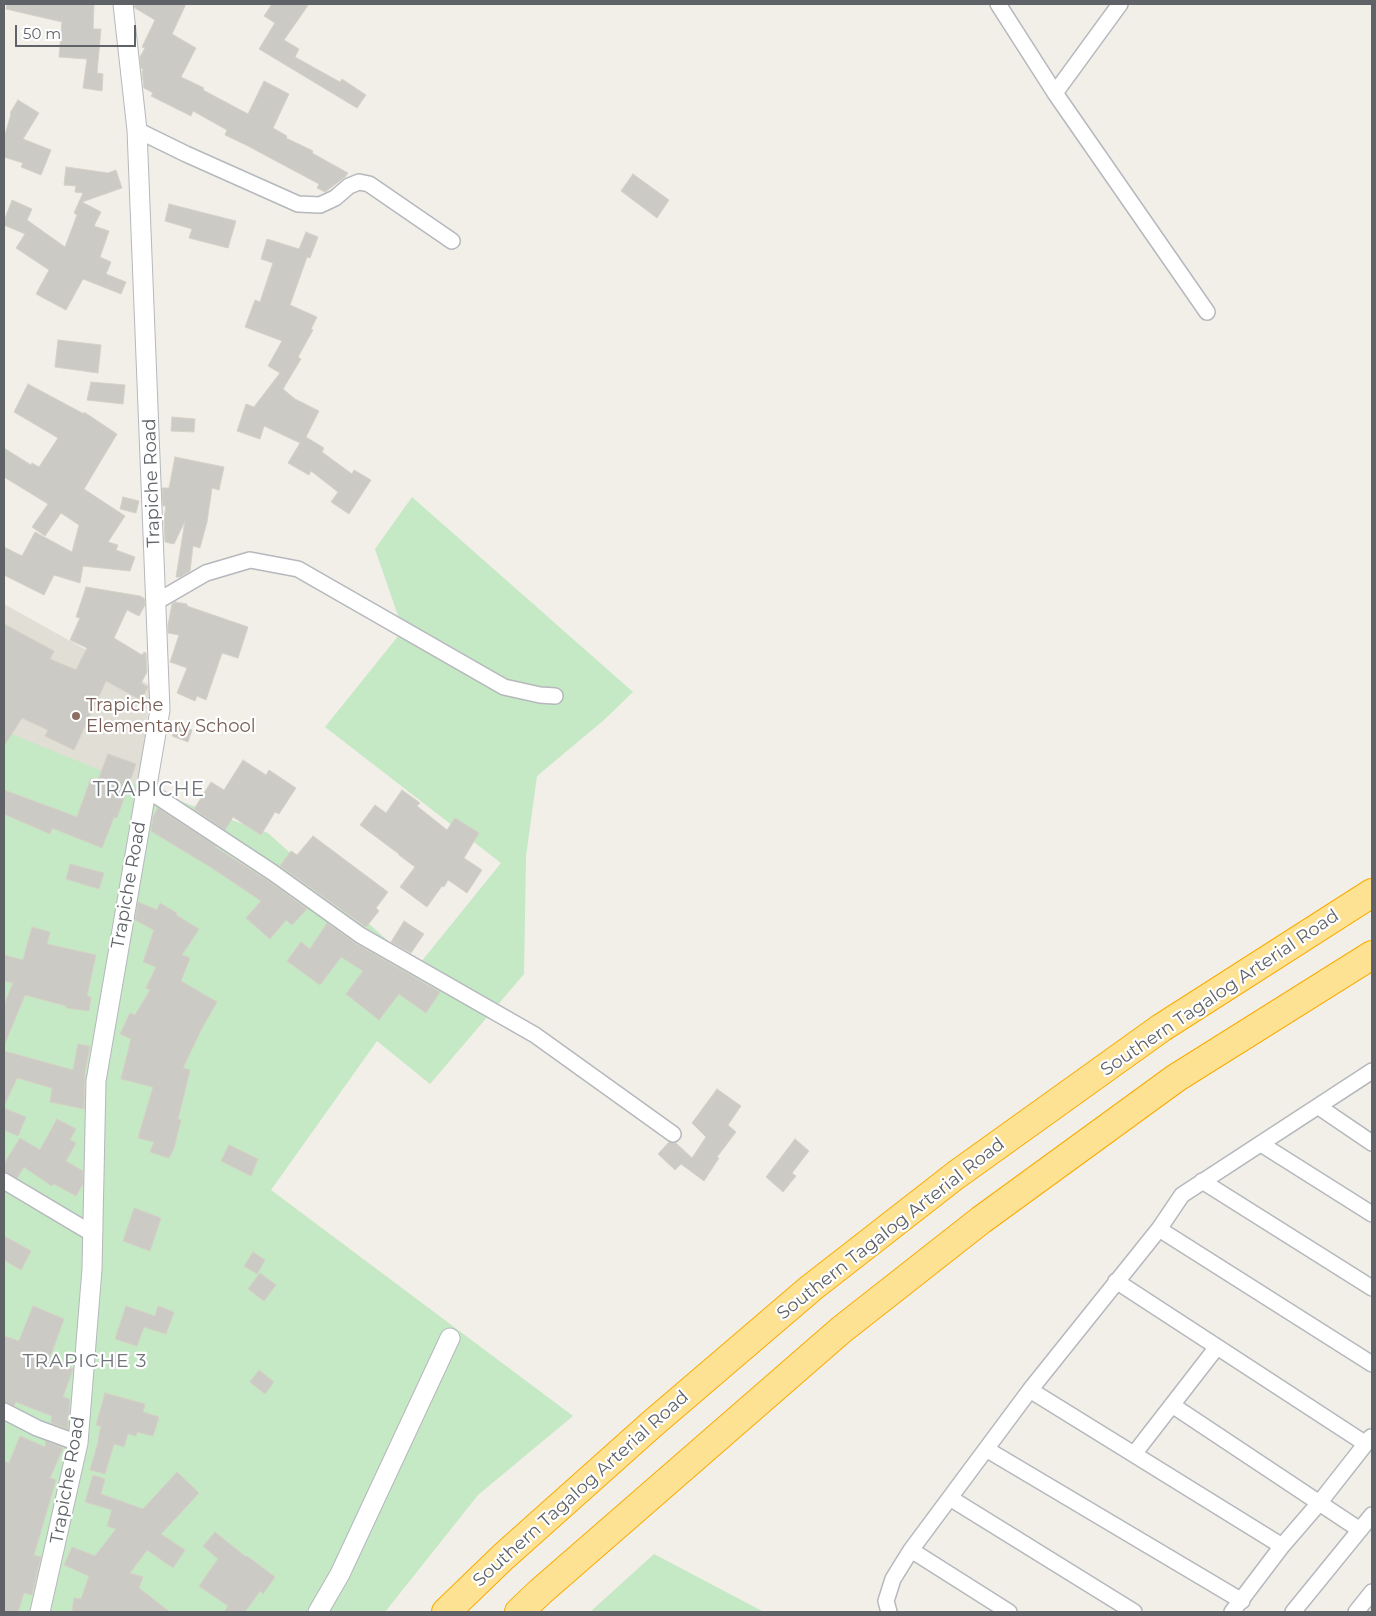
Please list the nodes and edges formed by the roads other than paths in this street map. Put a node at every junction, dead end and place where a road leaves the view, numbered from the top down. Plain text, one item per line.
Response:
1 (123, 4) edge
2 (998, 4) edge
3 (1120, 4) edge
4 (1055, 93) junction
5 (137, 130) junction
6 (452, 241) dead end
7 (1207, 312) dead end
8 (156, 602) junction
9 (555, 696) dead end
10 (146, 789) junction
11 (1372, 893) edge
12 (1372, 955) edge
13 (1372, 1071) edge
14 (1319, 1107) junction
15 (673, 1134) dead end
16 (1372, 1143) edge
17 (1261, 1144) junction
18 (4, 1180) edge
19 (1202, 1181) junction
20 (1372, 1214) edge
21 (1159, 1228) junction
22 (93, 1234) junction
23 (1116, 1281) junction
24 (1372, 1288) edge
25 (450, 1338) dead end
26 (1217, 1347) junction
27 (1372, 1364) edge
28 (1030, 1390) junction
29 (1172, 1405) junction
30 (4, 1411) edge
31 (1369, 1440) edge
32 (78, 1443) junction
33 (986, 1449) junction
34 (1134, 1454) junction
35 (950, 1498) junction
36 (1320, 1502) junction
37 (1372, 1515) edge
38 (1360, 1530) junction
39 (1282, 1546) junction
40 (911, 1550) junction
41 (1372, 1592) edge
42 (1237, 1606) edge
43 (40, 1612) edge
44 (318, 1612) edge
45 (446, 1612) edge
46 (519, 1612) edge
47 (889, 1612) edge
48 (1009, 1612) edge
49 (1134, 1612) edge
50 (1293, 1612) edge
51 (1356, 1612) edge

1 - 5 street, Trapiche Road
2 - 4 street
3 - 4 street
4 - 7 street
5 - 6 street
5 - 8 street, Trapiche Road
8 - 9 street
8 - 10 street, Trapiche Road
10 - 15 street
10 - 22 street, Trapiche Road
11 - 45 highway, Southern Tagalog Arterial Road
12 - 46 highway
13 - 14 street
14 - 16 street
14 - 17 street
17 - 19 street
17 - 20 street
18 - 22 street
19 - 21 street
19 - 24 street
21 - 23 street
21 - 27 street
22 - 32 street, Trapiche Road
23 - 26 street
23 - 28 street
25 - 44 street
26 - 29 street
26 - 31 street
28 - 33 street
28 - 34 street
29 - 34 street
29 - 36 street
30 - 32 street
31 - 36 street
32 - 43 street, Trapiche Road
33 - 35 street
33 - 42 street
34 - 39 street
35 - 40 street
35 - 49 street
36 - 38 street
36 - 39 street
37 - 38 street
38 - 50 street
39 - 42 street
40 - 47 street
40 - 48 street
41 - 51 street

